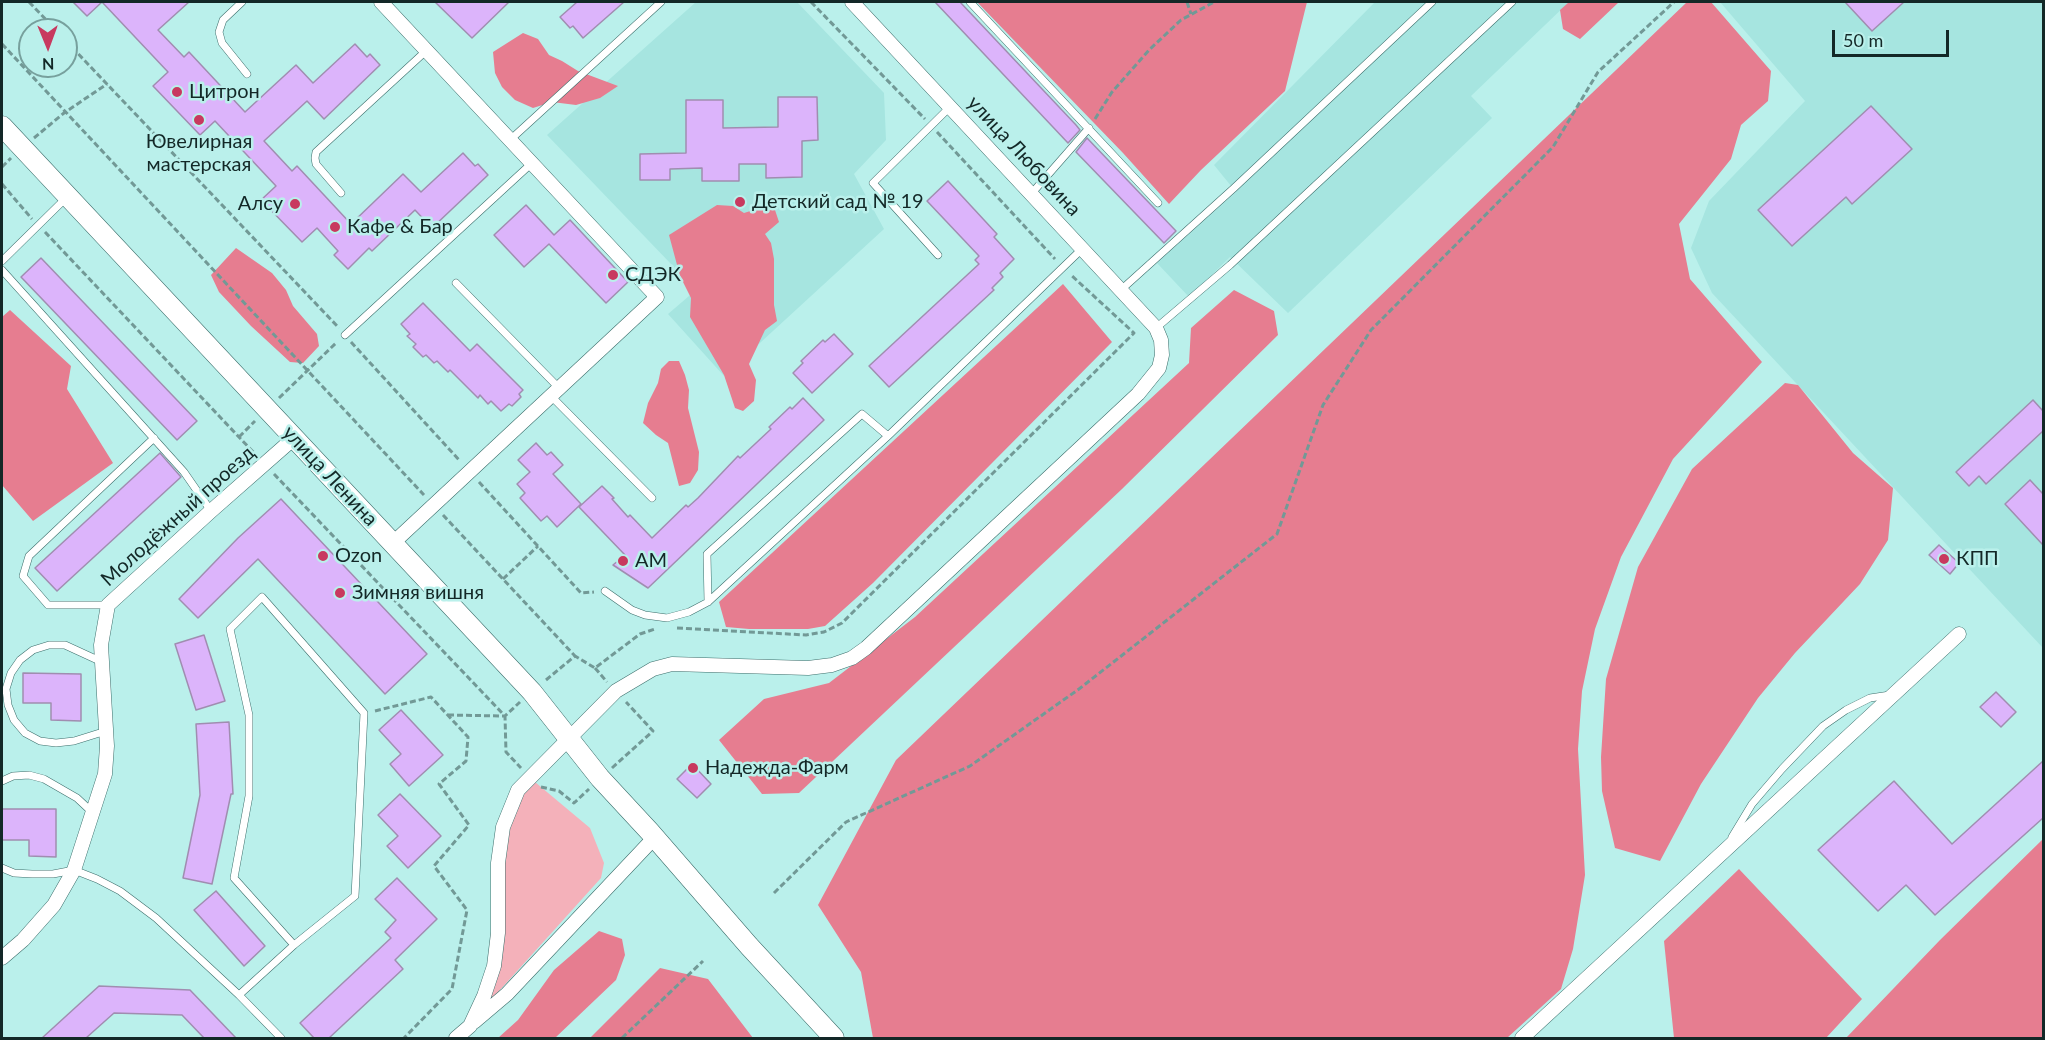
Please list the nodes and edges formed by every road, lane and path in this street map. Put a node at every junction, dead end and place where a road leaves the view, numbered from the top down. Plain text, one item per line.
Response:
1 (29, 2) edge
2 (242, 2) edge
3 (381, 2) edge
4 (661, 2) edge
5 (811, 2) edge
6 (854, 2) edge
7 (970, 2) edge
8 (1187, 2) edge
9 (1214, 2) edge
10 (1432, 2) edge
11 (1512, 2) edge
12 (1674, 2) edge
13 (1191, 14) junction
14 (44, 18) edge
15 (2, 44) edge
16 (427, 50) junction
17 (78, 54) edge
18 (247, 74) dead end
19 (107, 84) junction
20 (951, 106) junction
21 (64, 113) junction
22 (2, 126) edge
23 (932, 126) junction
24 (1089, 128) junction
25 (510, 140) junction
26 (21, 148) junction
27 (532, 163) junction
28 (2, 167) edge
29 (341, 193) dead end
30 (1032, 193) junction
31 (68, 196) junction
32 (1158, 203) dead end
33 (1083, 248) junction
34 (938, 255) dead end
35 (2, 261) edge
36 (1063, 268) junction
37 (2, 270) edge
38 (456, 283) dead end
39 (1122, 289) junction
40 (1159, 334) junction
41 (345, 335) junction
42 (307, 371) junction
43 (555, 392) junction
44 (267, 409) junction
45 (888, 436) junction
46 (239, 437) dead end
47 (154, 438) junction
48 (294, 438) junction
49 (469, 472) junction
50 (652, 498) dead end
51 (433, 506) junction
52 (210, 511) junction
53 (393, 543) junction
54 (538, 546) junction
55 (503, 579) junction
56 (605, 591) joint
57 (708, 602) junction
58 (108, 605) junction
59 (668, 627) dead end
60 (660, 628) dead end
61 (1959, 634) dead end
62 (575, 656) junction
63 (102, 662) junction
64 (532, 692) junction
65 (1893, 695) junction
66 (364, 713) junction
67 (448, 716) junction
68 (106, 731) junction
69 (568, 738) junction
70 (2, 782) edge
71 (93, 813) junction
72 (652, 835) junction
73 (1721, 855) junction
74 (2, 868) edge
75 (74, 870) junction
76 (774, 893) dead end
77 (294, 945) junction
78 (2, 958) edge
79 (703, 961) dead end
80 (239, 995) junction
81 (470, 1026) junction
82 (281, 1038) edge
83 (404, 1038) edge
84 (456, 1038) edge
85 (622, 1038) edge
86 (834, 1038) edge
87 (1522, 1038) edge

1 - 14 path
2 - 18 lane
3 - 16 street
4 - 25 lane
5 - 23 path
6 - 20 street, улица Любовина
7 - 24 lane
8 - 13 path
9 - 13 path
10 - 39 lane
11 - 40 lane
12 - 76 path
13 - 24 path
15 - 21 path
16 - 25 street
16 - 29 lane
17 - 19 path
19 - 21 path
19 - 41 path
20 - 23 lane
20 - 30 street, улица Любовина
21 - 26 path
21 - 42 path
22 - 26 main road, улица Ленина
23 - 34 lane
23 - 36 path
24 - 30 lane
24 - 32 lane
25 - 27 street
26 - 28 path
26 - 31 main road, улица Ленина
27 - 41 lane
27 - 43 street
30 - 33 street, улица Любовина
31 - 35 lane
31 - 44 main road, улица Ленина
33 - 36 lane
33 - 39 street, улица Любовина
36 - 45 lane
36 - 59 path
37 - 47 lane
38 - 43 lane
39 - 40 street, улица Любовина
40 - 69 street
41 - 42 path
41 - 49 path
42 - 44 path
42 - 51 path
43 - 49 street
43 - 50 lane
44 - 46 path
44 - 48 main road, улица Ленина
45 - 57 lane
45 - 57 lane
47 - 52 lane
47 - 58 lane
48 - 52 street, Молодёжный проезд
48 - 53 main road, улица Ленина
49 - 51 street
49 - 54 path
51 - 53 street
51 - 55 path
52 - 58 street, Молодёжный проезд
53 - 64 main road, улица Ленина
54 - 55 path
54 - 56 path
55 - 62 path
56 - 57 lane
58 - 63 street, Молодёжный проезд
60 - 62 path
61 - 65 street
62 - 64 path
63 - 68 street, Молодёжный проезд
63 - 68 lane
64 - 67 path
64 - 69 main road, улица Ленина
65 - 73 street
65 - 73 lane
66 - 67 path
66 - 77 lane
66 - 77 lane
67 - 83 path
68 - 71 street, Молодёжный проезд
69 - 72 main road, улица Ленина
69 - 81 street
70 - 71 lane
71 - 75 street, Молодёжный проезд
72 - 81 street
72 - 86 main road, улица Ленина
73 - 87 street
74 - 75 lane
75 - 78 street, Молодёжный проезд
75 - 80 lane
77 - 80 lane
79 - 85 path
80 - 82 lane
81 - 84 street

